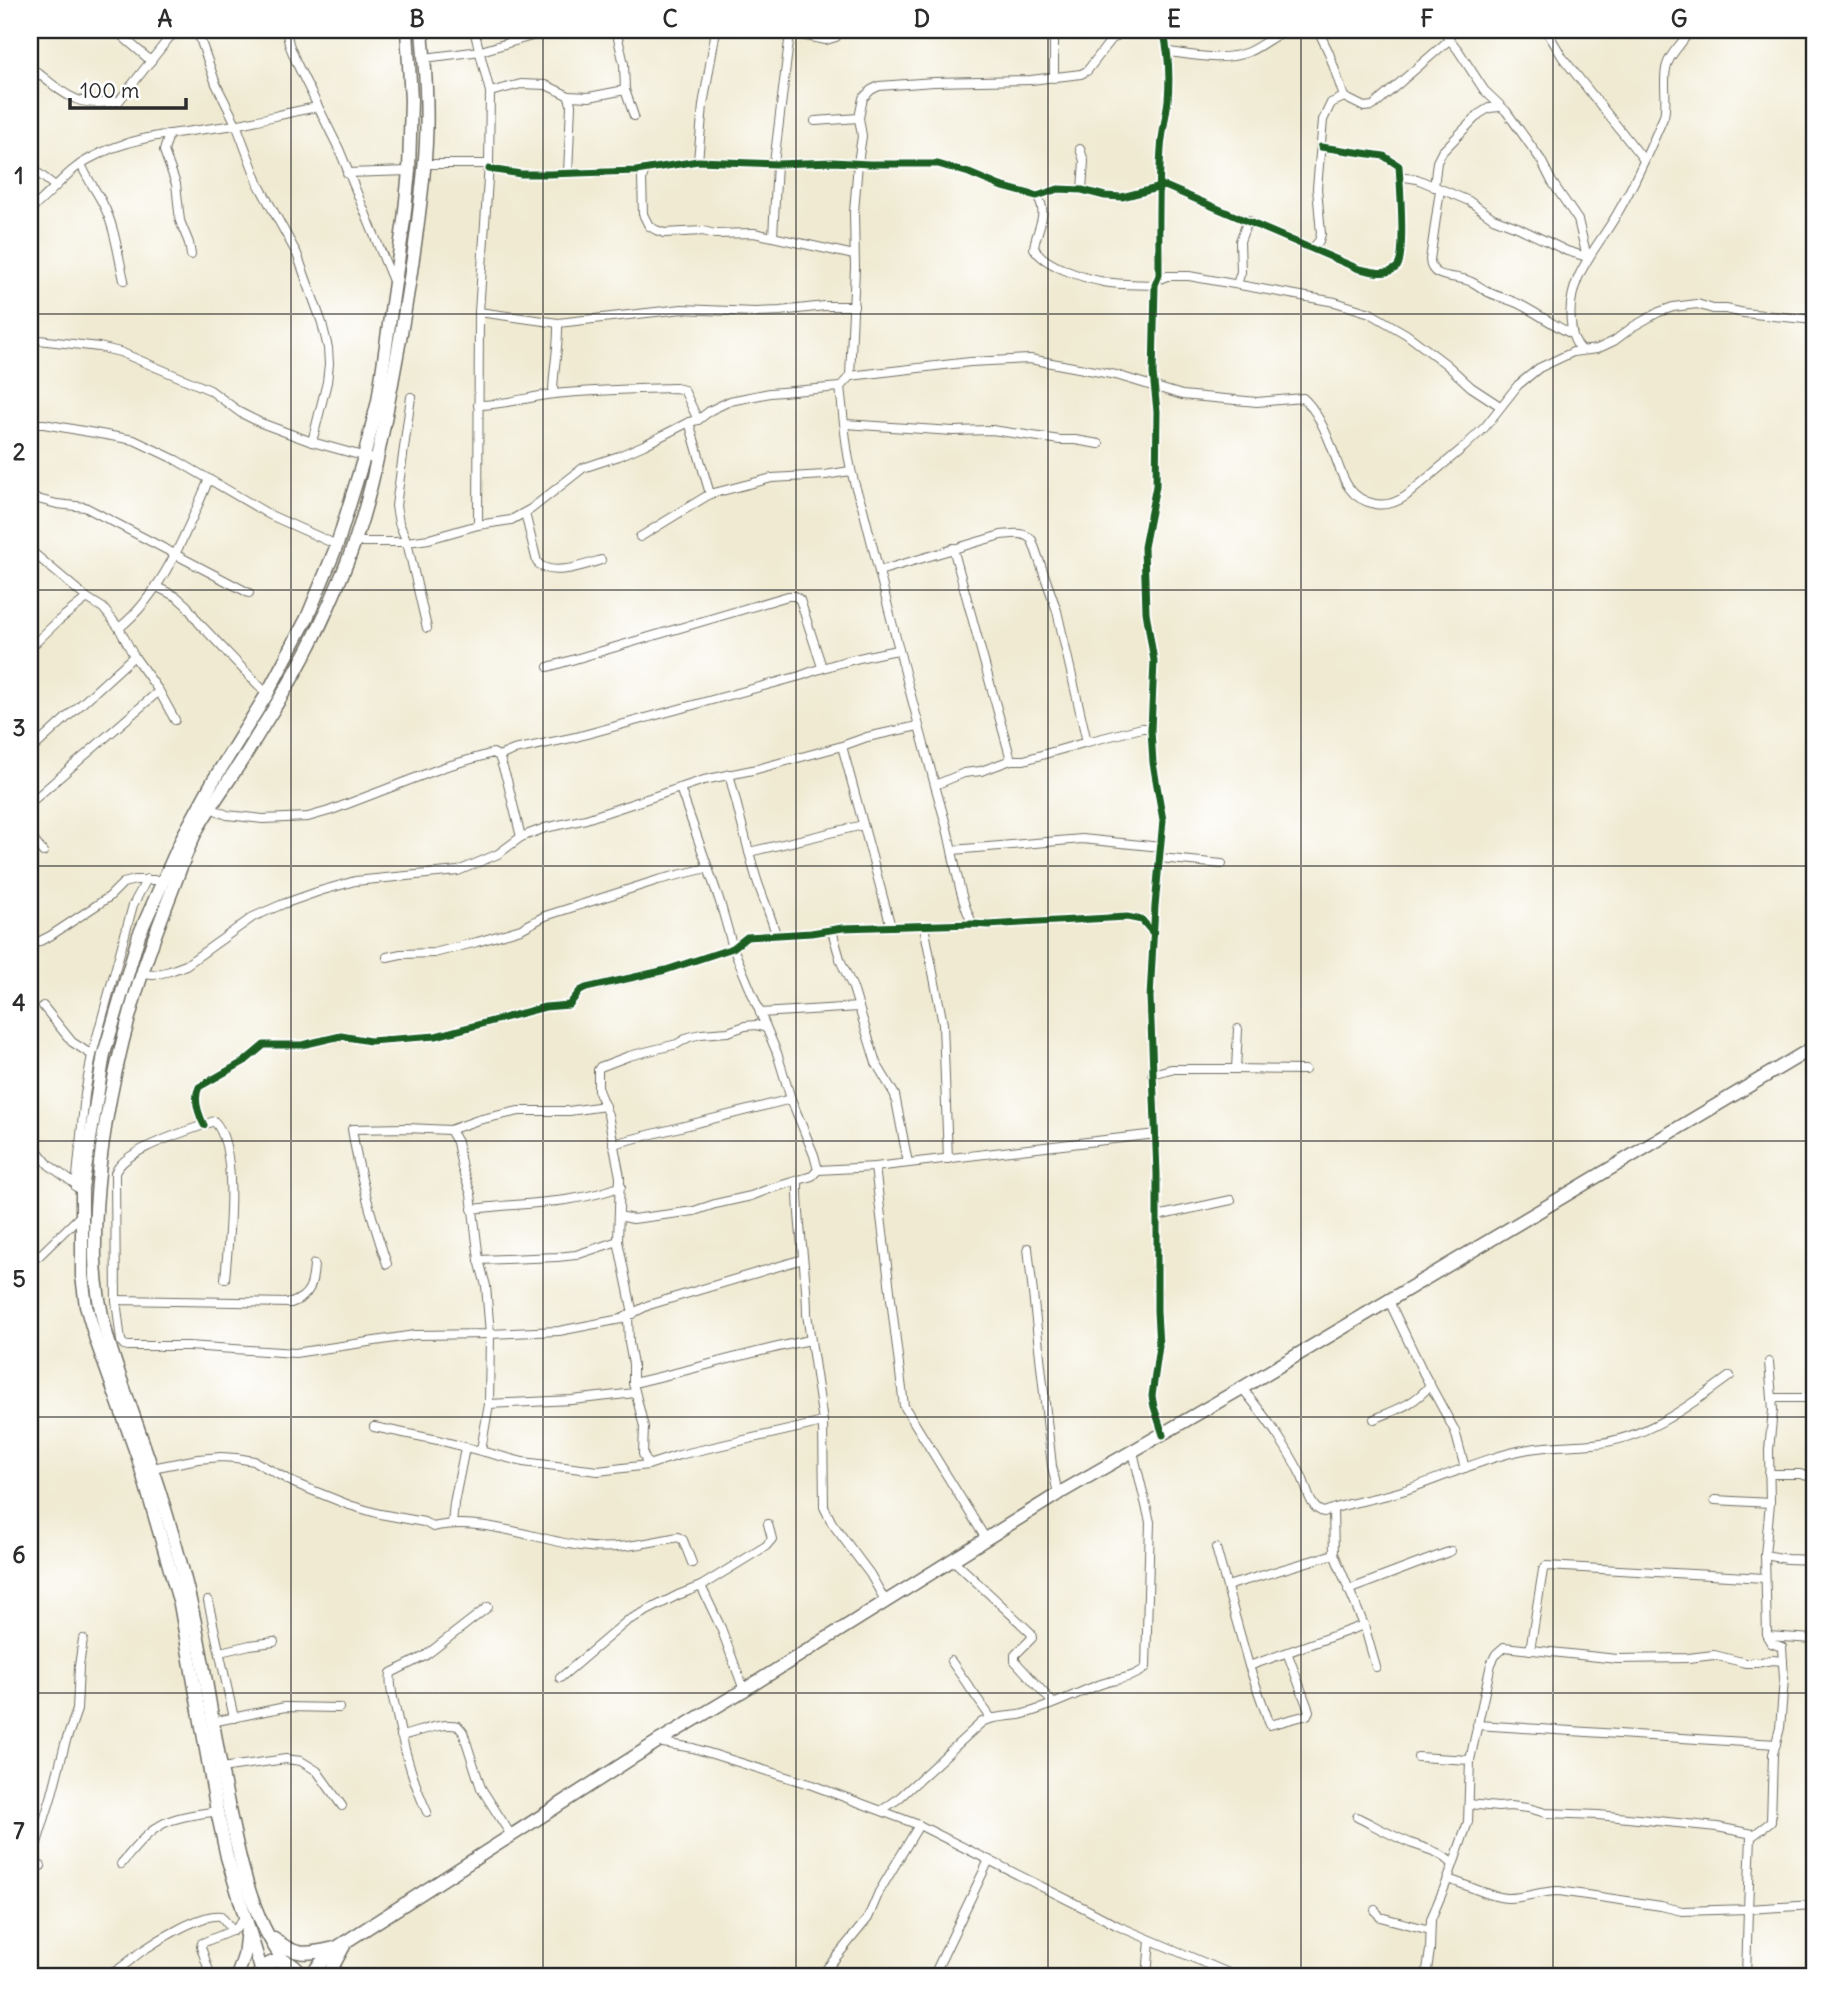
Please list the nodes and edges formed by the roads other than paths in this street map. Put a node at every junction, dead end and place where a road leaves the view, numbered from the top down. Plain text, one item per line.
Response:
1 (115, 30) edge
2 (178, 30) edge
3 (197, 30) edge
4 (286, 30) edge
5 (407, 30) edge
6 (422, 30) edge
7 (474, 30) edge
8 (552, 30) edge
9 (616, 30) edge
10 (716, 30) edge
11 (777, 30) edge
12 (840, 30) edge
13 (1055, 30) edge
14 (1125, 30) edge
15 (1163, 30) edge
16 (1288, 30) edge
17 (1318, 30) edge
18 (1442, 30) edge
19 (1546, 30) edge
20 (1683, 30) edge
21 (790, 33) junction
22 (1449, 40) junction
23 (481, 51) junction
24 (1168, 52) junction
25 (425, 58) junction
26 (151, 61) junction
27 (30, 71) edge
28 (1054, 78) junction
29 (625, 90) junction
30 (490, 92) junction
31 (569, 96) junction
32 (1344, 97) junction
33 (1492, 99) junction
34 (318, 107) junction
35 (1500, 107) junction
36 (1489, 108) junction
37 (634, 116) dead end
38 (859, 118) junction
39 (815, 121) dead end
40 (236, 124) junction
41 (169, 134) junction
42 (1321, 148) junction
43 (1080, 149) dead end
44 (1644, 160) junction
45 (698, 161) junction
46 (858, 163) junction
47 (81, 164) junction
48 (425, 164) junction
49 (775, 164) junction
50 (30, 167) edge
51 (489, 167) junction
52 (409, 171) junction
53 (347, 173) junction
54 (568, 173) junction
55 (641, 173) junction
56 (1399, 176) junction
57 (55, 186) junction
58 (1160, 186) junction
59 (1437, 188) junction
60 (1082, 190) junction
61 (1037, 196) junction
62 (30, 210) edge
63 (1248, 220) junction
64 (773, 236) junction
65 (1312, 249) junction
66 (191, 255) dead end
67 (854, 255) junction
68 (1587, 257) junction
69 (124, 280) dead end
70 (1156, 283) junction
71 (395, 284) junction
72 (1237, 284) junction
73 (854, 306) junction
74 (479, 312) junction
75 (1814, 320) edge
76 (558, 323) junction
77 (1572, 334) junction
78 (30, 339) edge
79 (1577, 349) junction
80 (850, 376) junction
81 (840, 387) junction
82 (1156, 387) junction
83 (553, 394) junction
84 (411, 397) dead end
85 (478, 405) junction
86 (1500, 406) junction
87 (693, 421) junction
88 (30, 424) edge
89 (845, 424) junction
90 (312, 442) junction
91 (1098, 444) dead end
92 (371, 458) junction
93 (850, 471) junction
94 (208, 479) junction
95 (710, 494) junction
96 (30, 497) edge
97 (525, 513) junction
98 (478, 525) junction
99 (640, 537) dead end
100 (355, 542) junction
101 (407, 542) junction
102 (337, 545) junction
103 (953, 548) junction
104 (30, 550) edge
105 (174, 555) junction
106 (601, 560) dead end
107 (879, 571) junction
108 (155, 586) junction
109 (249, 593) dead end
110 (87, 598) junction
111 (119, 628) junction
112 (427, 628) dead end
113 (30, 648) edge
114 (898, 650) junction
115 (134, 656) junction
116 (548, 667) dead end
117 (822, 667) junction
118 (159, 691) junction
119 (267, 694) junction
120 (175, 720) dead end
121 (918, 726) junction
122 (1151, 728) junction
123 (1087, 742) junction
124 (842, 746) junction
125 (30, 751) edge
126 (499, 756) junction
127 (1011, 760) junction
128 (729, 774) junction
129 (934, 785) junction
130 (680, 788) junction
131 (30, 803) edge
132 (211, 808) junction
133 (863, 825) junction
134 (30, 836) edge
135 (521, 837) junction
136 (1161, 847) junction
137 (953, 850) junction
138 (43, 852) dead end
139 (749, 852) junction
140 (1160, 858) junction
141 (1222, 864) dead end
142 (707, 868) junction
143 (146, 879) junction
144 (163, 880) junction
145 (974, 924) junction
146 (924, 926) junction
147 (891, 927) junction
148 (832, 931) junction
149 (1153, 933) junction
150 (776, 935) junction
151 (30, 946) edge
152 (733, 948) junction
153 (387, 957) dead end
154 (141, 974) junction
155 (43, 1006) dead end
156 (859, 1007) junction
157 (760, 1013) junction
158 (766, 1028) junction
159 (1238, 1030) dead end
160 (1814, 1047) edge
161 (92, 1055) junction
162 (1237, 1069) junction
163 (1305, 1070) dead end
164 (1152, 1074) junction
165 (791, 1099) junction
166 (605, 1106) junction
167 (204, 1125) junction
168 (450, 1130) junction
169 (1156, 1134) junction
170 (30, 1143) edge
171 (613, 1144) junction
172 (948, 1158) junction
173 (908, 1163) junction
174 (874, 1167) junction
175 (818, 1170) junction
176 (799, 1181) junction
177 (79, 1188) junction
178 (621, 1189) junction
179 (1231, 1200) dead end
180 (472, 1209) junction
181 (80, 1215) junction
182 (619, 1216) junction
183 (1157, 1216) junction
184 (618, 1241) junction
185 (1028, 1248) dead end
186 (803, 1259) junction
187 (479, 1260) junction
188 (30, 1262) edge
189 (314, 1264) dead end
190 (387, 1264) dead end
191 (225, 1279) dead end
192 (116, 1300) junction
193 (1389, 1301) junction
194 (630, 1316) junction
195 (490, 1334) junction
196 (810, 1340) junction
197 (1769, 1362) dead end
198 (1730, 1376) dead end
199 (633, 1383) junction
200 (1430, 1385) junction
201 (1242, 1388) junction
202 (635, 1393) junction
203 (1773, 1398) junction
204 (1814, 1398) edge
205 (489, 1404) junction
206 (1374, 1419) dead end
207 (823, 1422) junction
208 (374, 1427) dead end
209 (1163, 1435) junction
210 (465, 1448) junction
211 (481, 1450) junction
212 (1133, 1452) junction
213 (648, 1465) junction
214 (152, 1468) junction
215 (1465, 1468) junction
216 (1769, 1474) junction
217 (1814, 1478) edge
218 (1058, 1494) junction
219 (1715, 1500) dead end
220 (1770, 1503) junction
221 (1333, 1510) junction
222 (452, 1524) junction
223 (768, 1524) dead end
224 (986, 1539) junction
225 (1216, 1548) dead end
226 (1451, 1551) dead end
227 (1334, 1554) junction
228 (1765, 1555) junction
229 (953, 1560) junction
230 (1814, 1560) edge
231 (692, 1563) dead end
232 (1765, 1578) junction
233 (701, 1586) junction
234 (1227, 1586) junction
235 (1348, 1590) junction
236 (208, 1601) dead end
237 (886, 1602) junction
238 (488, 1607) dead end
239 (1364, 1625) junction
240 (1767, 1636) junction
241 (83, 1639) dead end
242 (1814, 1639) edge
243 (274, 1642) dead end
244 (1530, 1650) junction
245 (220, 1652) junction
246 (1287, 1652) junction
247 (951, 1661) dead end
248 (1783, 1661) junction
249 (1249, 1666) junction
250 (1376, 1667) dead end
251 (560, 1678) dead end
252 (744, 1690) junction
253 (1053, 1703) junction
254 (339, 1708) dead end
255 (234, 1718) junction
256 (990, 1718) junction
257 (212, 1723) junction
258 (1477, 1725) junction
259 (401, 1736) junction
260 (657, 1742) junction
261 (1776, 1744) junction
262 (1418, 1757) dead end
263 (1470, 1760) junction
264 (221, 1768) junction
265 (1469, 1804) junction
266 (342, 1806) dead end
267 (882, 1810) junction
268 (217, 1811) junction
269 (427, 1812) dead end
270 (1357, 1817) dead end
271 (919, 1825) junction
272 (511, 1835) junction
273 (1753, 1835) junction
274 (989, 1860) junction
275 (30, 1862) edge
276 (121, 1864) dead end
277 (1453, 1864) junction
278 (41, 1866) dead end
279 (1448, 1879) junction
280 (1814, 1905) edge
281 (1748, 1909) junction
282 (1375, 1910) dead end
283 (246, 1919) junction
284 (263, 1924) junction
285 (1430, 1930) junction
286 (233, 1931) junction
287 (1150, 1940) junction
288 (338, 1947) junction
289 (287, 1962) junction
290 (259, 1973) edge
291 (101, 1977) edge
292 (211, 1977) edge
293 (237, 1977) edge
294 (302, 1977) edge
295 (309, 1977) edge
296 (327, 1977) edge
297 (352, 1977) edge
298 (369, 1977) edge
299 (820, 1977) edge
300 (933, 1977) edge
301 (1147, 1977) edge
302 (1238, 1977) edge
303 (1426, 1977) edge
304 (1746, 1977) edge

1 - 26 street
2 - 26 street
3 - 40 street
4 - 34 street
5 - 52 main road
6 - 25 main road
7 - 23 street
8 - 23 street
9 - 29 street
10 - 45 street
11 - 21 street
12 - 21 street
13 - 28 street
14 - 28 street
15 - 24 street
16 - 24 street
17 - 32 street
18 - 22 street
19 - 44 street
20 - 44 street
21 - 49 street
22 - 32 street
22 - 33 street
23 - 25 street
23 - 30 street
24 - 58 street
25 - 48 main road
26 - 27 street
28 - 38 street
29 - 31 street
29 - 37 street
30 - 31 street
30 - 51 street
31 - 54 street
32 - 42 street
33 - 35 street
33 - 36 street
34 - 40 street
34 - 53 street
35 - 36 street
35 - 68 street
36 - 59 street
38 - 39 street
38 - 46 street
40 - 41 street
40 - 90 street
41 - 47 street
41 - 66 street
42 - 56 street
42 - 65 street
43 - 60 street
44 - 68 street
45 - 49 street
45 - 55 street
46 - 49 street
46 - 61 street
46 - 67 street
47 - 57 street
47 - 69 street
48 - 51 street
48 - 92 main road
49 - 64 street
50 - 57 street
51 - 54 street
51 - 74 street
52 - 53 street
52 - 71 main road
53 - 71 street
54 - 55 street
55 - 64 street
56 - 59 street
56 - 65 street
57 - 62 street
58 - 60 street
58 - 63 street
58 - 70 street
59 - 68 street
59 - 77 street
60 - 61 street
61 - 70 street
63 - 65 street
63 - 72 street
64 - 67 street
67 - 73 street
68 - 77 street
70 - 72 street
70 - 82 street
71 - 92 main road
72 - 86 street
73 - 76 street
73 - 80 street
74 - 76 street
74 - 85 street
75 - 79 street
76 - 83 street
77 - 79 street
78 - 90 street
79 - 86 street
80 - 81 street
80 - 82 street
81 - 87 street
81 - 89 street
82 - 86 street
82 - 122 street
83 - 85 street
83 - 87 street
84 - 101 street
85 - 98 street
87 - 95 street
87 - 97 street
88 - 94 street
89 - 91 street
89 - 93 street
90 - 92 street
92 - 100 main road
92 - 102 main road
93 - 95 street
93 - 107 street
94 - 102 street
94 - 105 street
95 - 99 street
96 - 105 street
97 - 98 street
97 - 106 street
98 - 101 street
100 - 101 street
100 - 132 main road
101 - 112 street
102 - 119 main road
103 - 107 street
103 - 123 street
103 - 127 street
104 - 110 street
105 - 108 street
105 - 109 street
107 - 114 street
108 - 111 street
108 - 119 street
110 - 111 street
110 - 113 street
111 - 115 street
114 - 117 street
114 - 121 street
115 - 118 street
115 - 125 street
116 - 117 street
117 - 126 street
118 - 120 street
118 - 131 street
119 - 144 main road
121 - 124 street
121 - 129 street
122 - 123 street
122 - 136 street
123 - 127 street
124 - 128 street
124 - 133 street
126 - 132 street
126 - 135 street
127 - 129 street
128 - 130 street
128 - 139 street
129 - 137 street
130 - 135 street
130 - 142 street
132 - 154 main road
133 - 139 street
133 - 147 street
134 - 138 street
135 - 154 street
136 - 137 street
136 - 140 street
137 - 145 street
139 - 150 street
140 - 141 street
140 - 149 street
142 - 152 street
142 - 153 street
143 - 144 street
143 - 151 street
143 - 161 street
144 - 177 main road
145 - 146 street
145 - 149 street
146 - 147 street
146 - 172 street
147 - 148 street
148 - 150 street
148 - 156 street
149 - 164 street
150 - 152 street
152 - 157 street
152 - 167 street
154 - 214 main road
155 - 161 street
156 - 157 street
156 - 173 street
157 - 158 street
158 - 165 street
158 - 166 street
159 - 162 street
160 - 193 main road
161 - 177 street
162 - 163 street
162 - 164 street
164 - 169 street
165 - 171 street
165 - 175 street
166 - 168 street
166 - 171 street
167 - 191 street
167 - 192 street
168 - 180 street
168 - 190 street
169 - 172 street
169 - 183 street
170 - 177 street
171 - 178 street
172 - 173 street
173 - 174 street
174 - 175 street
174 - 224 street
175 - 176 street
176 - 182 street
176 - 186 street
177 - 181 main road
178 - 180 street
178 - 182 street
179 - 183 street
180 - 187 street
181 - 188 street
181 - 268 main road
182 - 184 street
183 - 209 street
184 - 187 street
184 - 194 street
185 - 218 street
186 - 194 street
186 - 196 street
187 - 195 street
189 - 192 street
192 - 195 street
193 - 200 street
193 - 201 main road
194 - 195 street
194 - 199 street
195 - 205 street
196 - 199 street
196 - 207 street
197 - 203 street
198 - 215 street
199 - 202 street
200 - 206 street
200 - 215 street
201 - 209 main road
201 - 221 street
202 - 205 street
202 - 213 street
203 - 204 street
203 - 216 street
205 - 211 street
207 - 213 street
207 - 237 street
208 - 210 street
209 - 212 main road
210 - 211 street
210 - 222 street
211 - 213 street
212 - 218 main road
212 - 253 street
214 - 222 street
214 - 257 main road
215 - 221 street
216 - 217 street
216 - 220 street
218 - 224 main road
219 - 220 street
220 - 228 street
221 - 227 street
222 - 231 street
223 - 233 street
224 - 229 main road
225 - 234 street
226 - 235 street
227 - 234 street
227 - 235 street
228 - 230 street
228 - 232 street
229 - 237 main road
229 - 253 street
232 - 240 street
232 - 244 street
233 - 251 street
233 - 252 street
234 - 249 street
235 - 239 street
236 - 245 street
237 - 252 main road
238 - 259 street
239 - 246 street
239 - 250 street
240 - 242 street
240 - 248 street
241 - 275 street
243 - 245 street
244 - 248 street
244 - 258 street
245 - 255 street
246 - 249 street
246 - 249 street
247 - 256 street
248 - 261 street
252 - 260 main road
253 - 256 street
254 - 255 street
255 - 257 street
256 - 267 street
257 - 264 main road
258 - 261 street
258 - 263 street
259 - 269 street
259 - 272 street
260 - 267 street
260 - 272 main road
261 - 273 street
262 - 263 street
263 - 265 street
264 - 266 street
264 - 284 main road
265 - 273 street
265 - 277 street
267 - 271 street
268 - 276 street
268 - 283 main road
270 - 277 street
271 - 274 street
271 - 299 street
272 - 288 main road
273 - 281 street
274 - 287 street
274 - 300 street
275 - 278 street
277 - 279 street
279 - 281 street
279 - 285 street
280 - 281 street
281 - 304 street
282 - 285 street
283 - 286 street
283 - 290 main road
283 - 293 main road
284 - 288 main road
284 - 289 main road
285 - 303 street
286 - 291 street
286 - 292 street
287 - 301 street
287 - 302 street
288 - 289 main road
288 - 295 main road
288 - 296 main road
289 - 290 main road
289 - 294 main road
297 - 298 street

